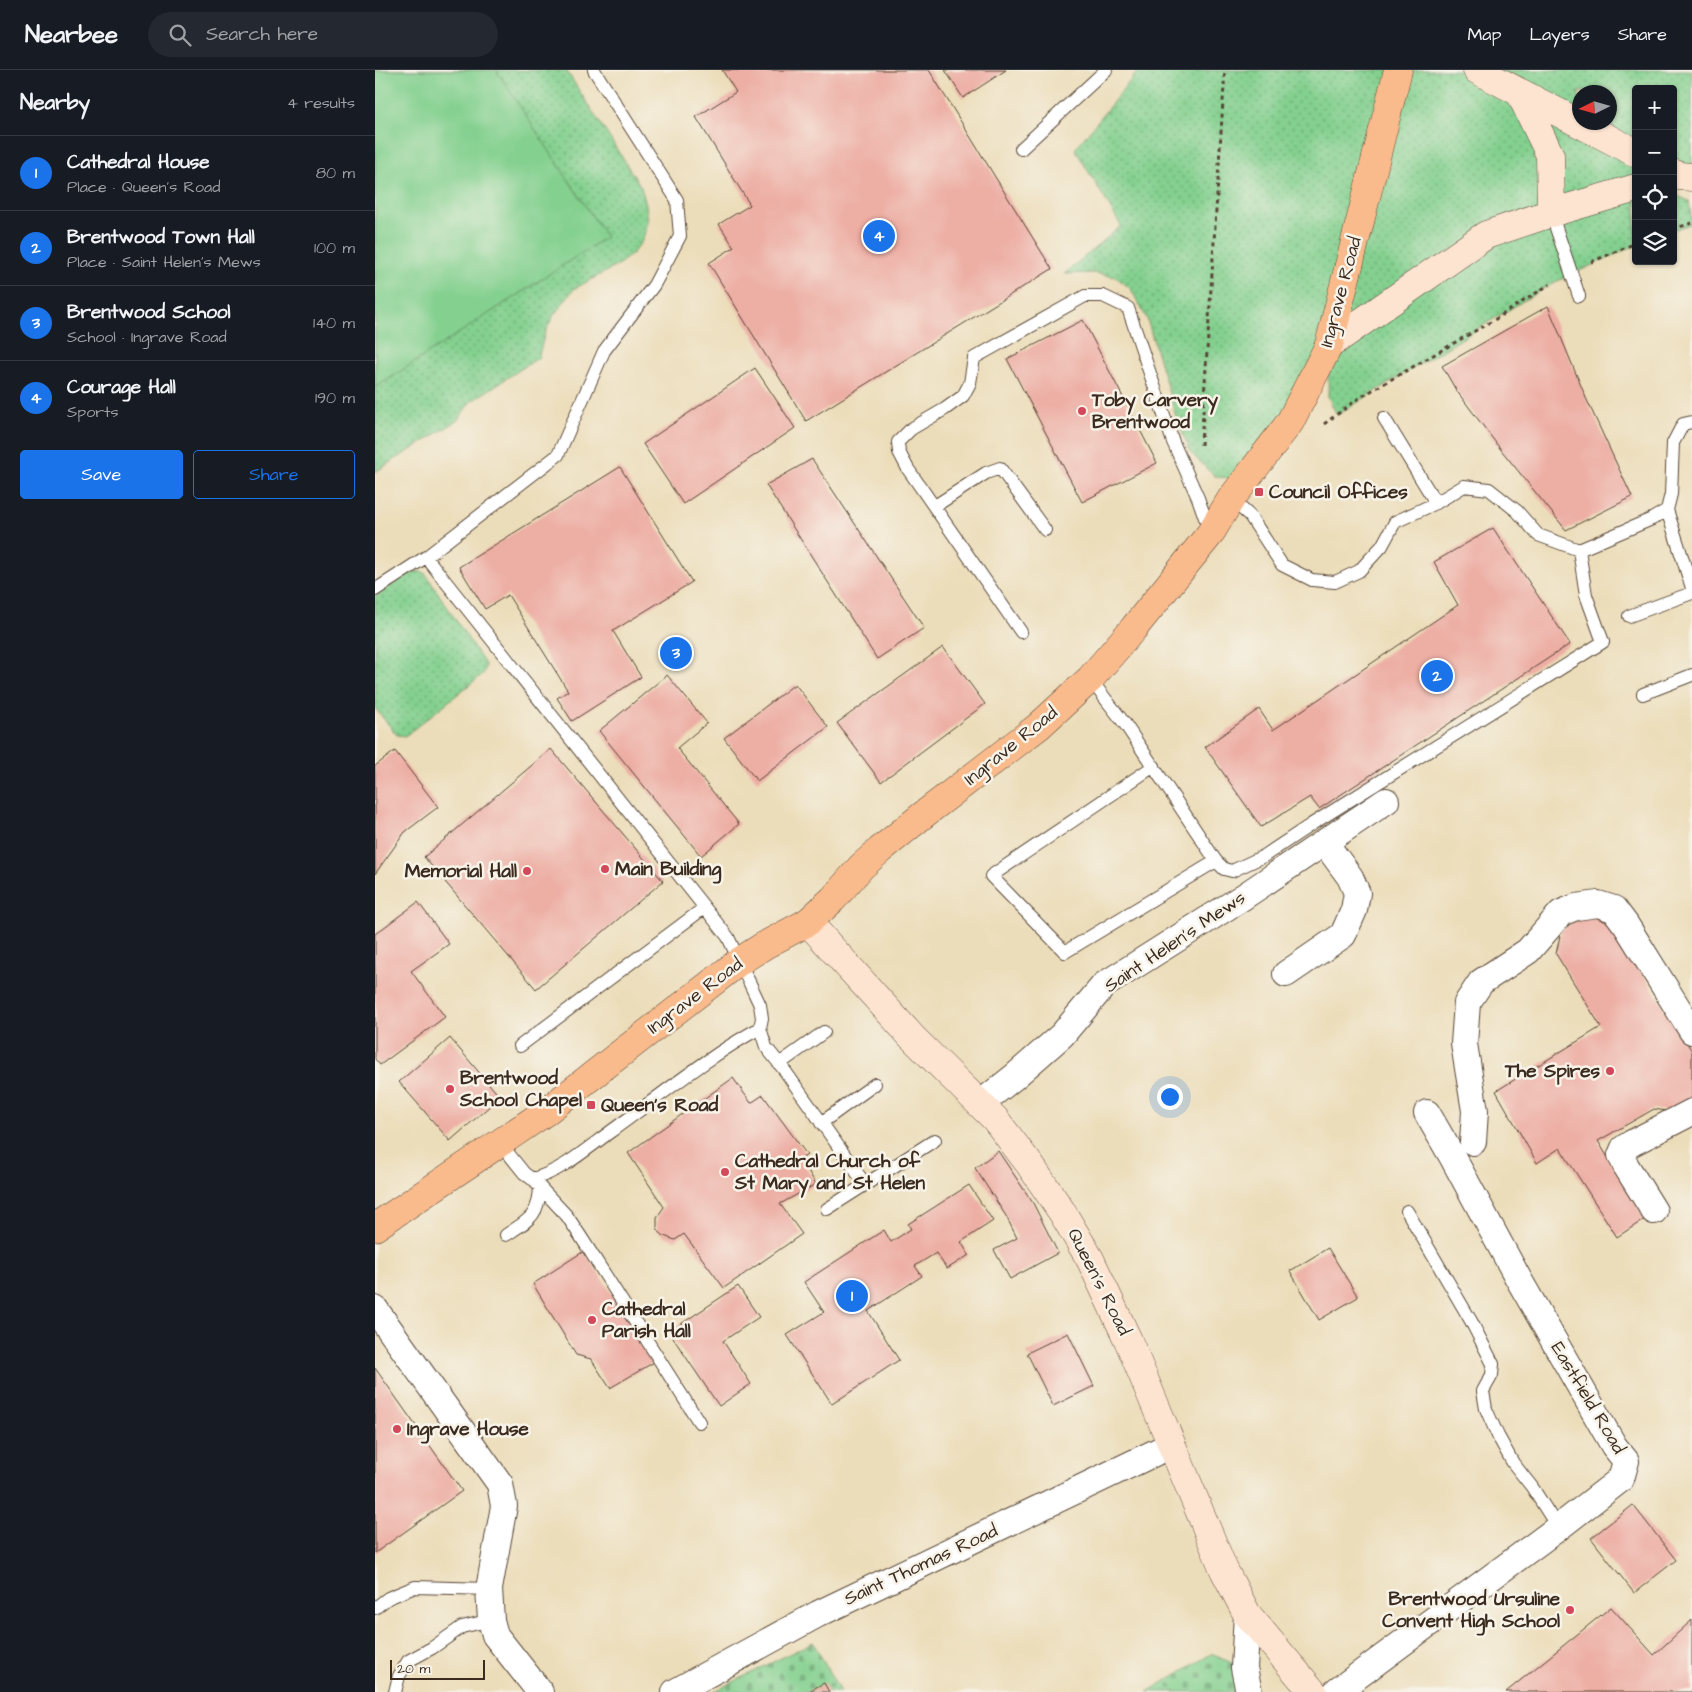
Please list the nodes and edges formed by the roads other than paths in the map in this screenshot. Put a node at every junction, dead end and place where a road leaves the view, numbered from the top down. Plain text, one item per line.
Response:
1 (593, 70) edge
2 (1106, 70) edge
3 (1398, 70) edge
4 (1477, 70) edge
5 (1520, 93) junction
6 (1021, 149) dead end
7 (1632, 151) edge
8 (1632, 189) edge
9 (1551, 213) junction
10 (1579, 296) dead end
11 (1329, 345) junction
12 (1384, 418) dead end
13 (1692, 422) edge
14 (1231, 499) junction
15 (1436, 503) junction
16 (935, 506) junction
17 (1667, 510) junction
18 (1045, 530) dead end
19 (1210, 534) junction
20 (1579, 550) junction
21 (426, 557) junction
22 (1692, 588) edge
23 (375, 590) edge
24 (1692, 593) edge
25 (1629, 616) dead end
26 (1021, 632) dead end
27 (1692, 676) edge
28 (1090, 679) junction
29 (1643, 694) dead end
30 (1154, 766) junction
31 (1387, 801) dead end
32 (1325, 843) junction
33 (1216, 861) junction
34 (704, 908) junction
35 (808, 922) junction
36 (740, 961) junction
37 (1286, 974) dead end
38 (760, 1028) junction
39 (1692, 1031) edge
40 (824, 1032) dead end
41 (520, 1046) dead end
42 (779, 1064) junction
43 (875, 1084) dead end
44 (980, 1104) junction
45 (1692, 1112) edge
46 (1427, 1113) dead end
47 (821, 1123) junction
48 (935, 1140) dead end
49 (500, 1142) junction
50 (1453, 1158) junction
51 (536, 1183) junction
52 (865, 1184) junction
53 (827, 1209) dead end
54 (1407, 1211) dead end
55 (1654, 1211) dead end
56 (375, 1227) edge
57 (506, 1235) dead end
58 (375, 1309) edge
59 (699, 1422) dead end
60 (1171, 1446) junction
61 (1558, 1528) junction
62 (489, 1589) junction
63 (375, 1608) edge
64 (1247, 1614) junction
65 (491, 1620) junction
66 (395, 1692) edge
67 (540, 1692) edge
68 (675, 1692) edge
69 (1249, 1692) edge
70 (1313, 1692) edge
71 (1336, 1692) edge

1 - 21 lane
2 - 6 lane
3 - 11 main road, Ingrave Road
4 - 5 main road
5 - 7 main road
5 - 9 main road
8 - 9 main road
9 - 10 lane
9 - 11 main road
11 - 14 main road, Ingrave Road
12 - 15 lane
13 - 17 lane
14 - 15 lane
14 - 19 main road, Ingrave Road
15 - 20 lane
16 - 18 lane
16 - 19 lane
16 - 26 lane
17 - 20 lane
17 - 22 lane
19 - 28 main road, Ingrave Road
20 - 33 lane
21 - 23 lane
21 - 34 lane
24 - 25 lane
27 - 29 lane
28 - 30 lane
28 - 35 main road, Ingrave Road
30 - 33 lane
30 - 33 lane
31 - 32 street, Saint Helen's Mews
32 - 37 street
32 - 44 street, Saint Helen's Mews
34 - 36 lane
34 - 41 lane
35 - 36 main road, Ingrave Road
35 - 44 main road, Queen's Road
36 - 38 lane
36 - 49 main road, Ingrave Road
38 - 42 lane
38 - 51 lane
39 - 50 street
40 - 42 lane
42 - 47 lane
43 - 47 lane
44 - 60 main road, Queen's Road
45 - 55 street
46 - 50 street, Eastfield Road
47 - 52 lane
48 - 52 lane
49 - 51 lane
49 - 56 main road, Ingrave Road
50 - 61 street, Eastfield Road
51 - 57 lane
51 - 59 lane
52 - 53 lane
54 - 61 lane
58 - 62 street
60 - 64 main road, Queen's Road
60 - 68 street, Saint Thomas Road
61 - 71 street, Eastfield Road
62 - 63 lane
62 - 65 street
64 - 69 street
64 - 70 main road, Queen's Road
65 - 66 lane
65 - 67 street

